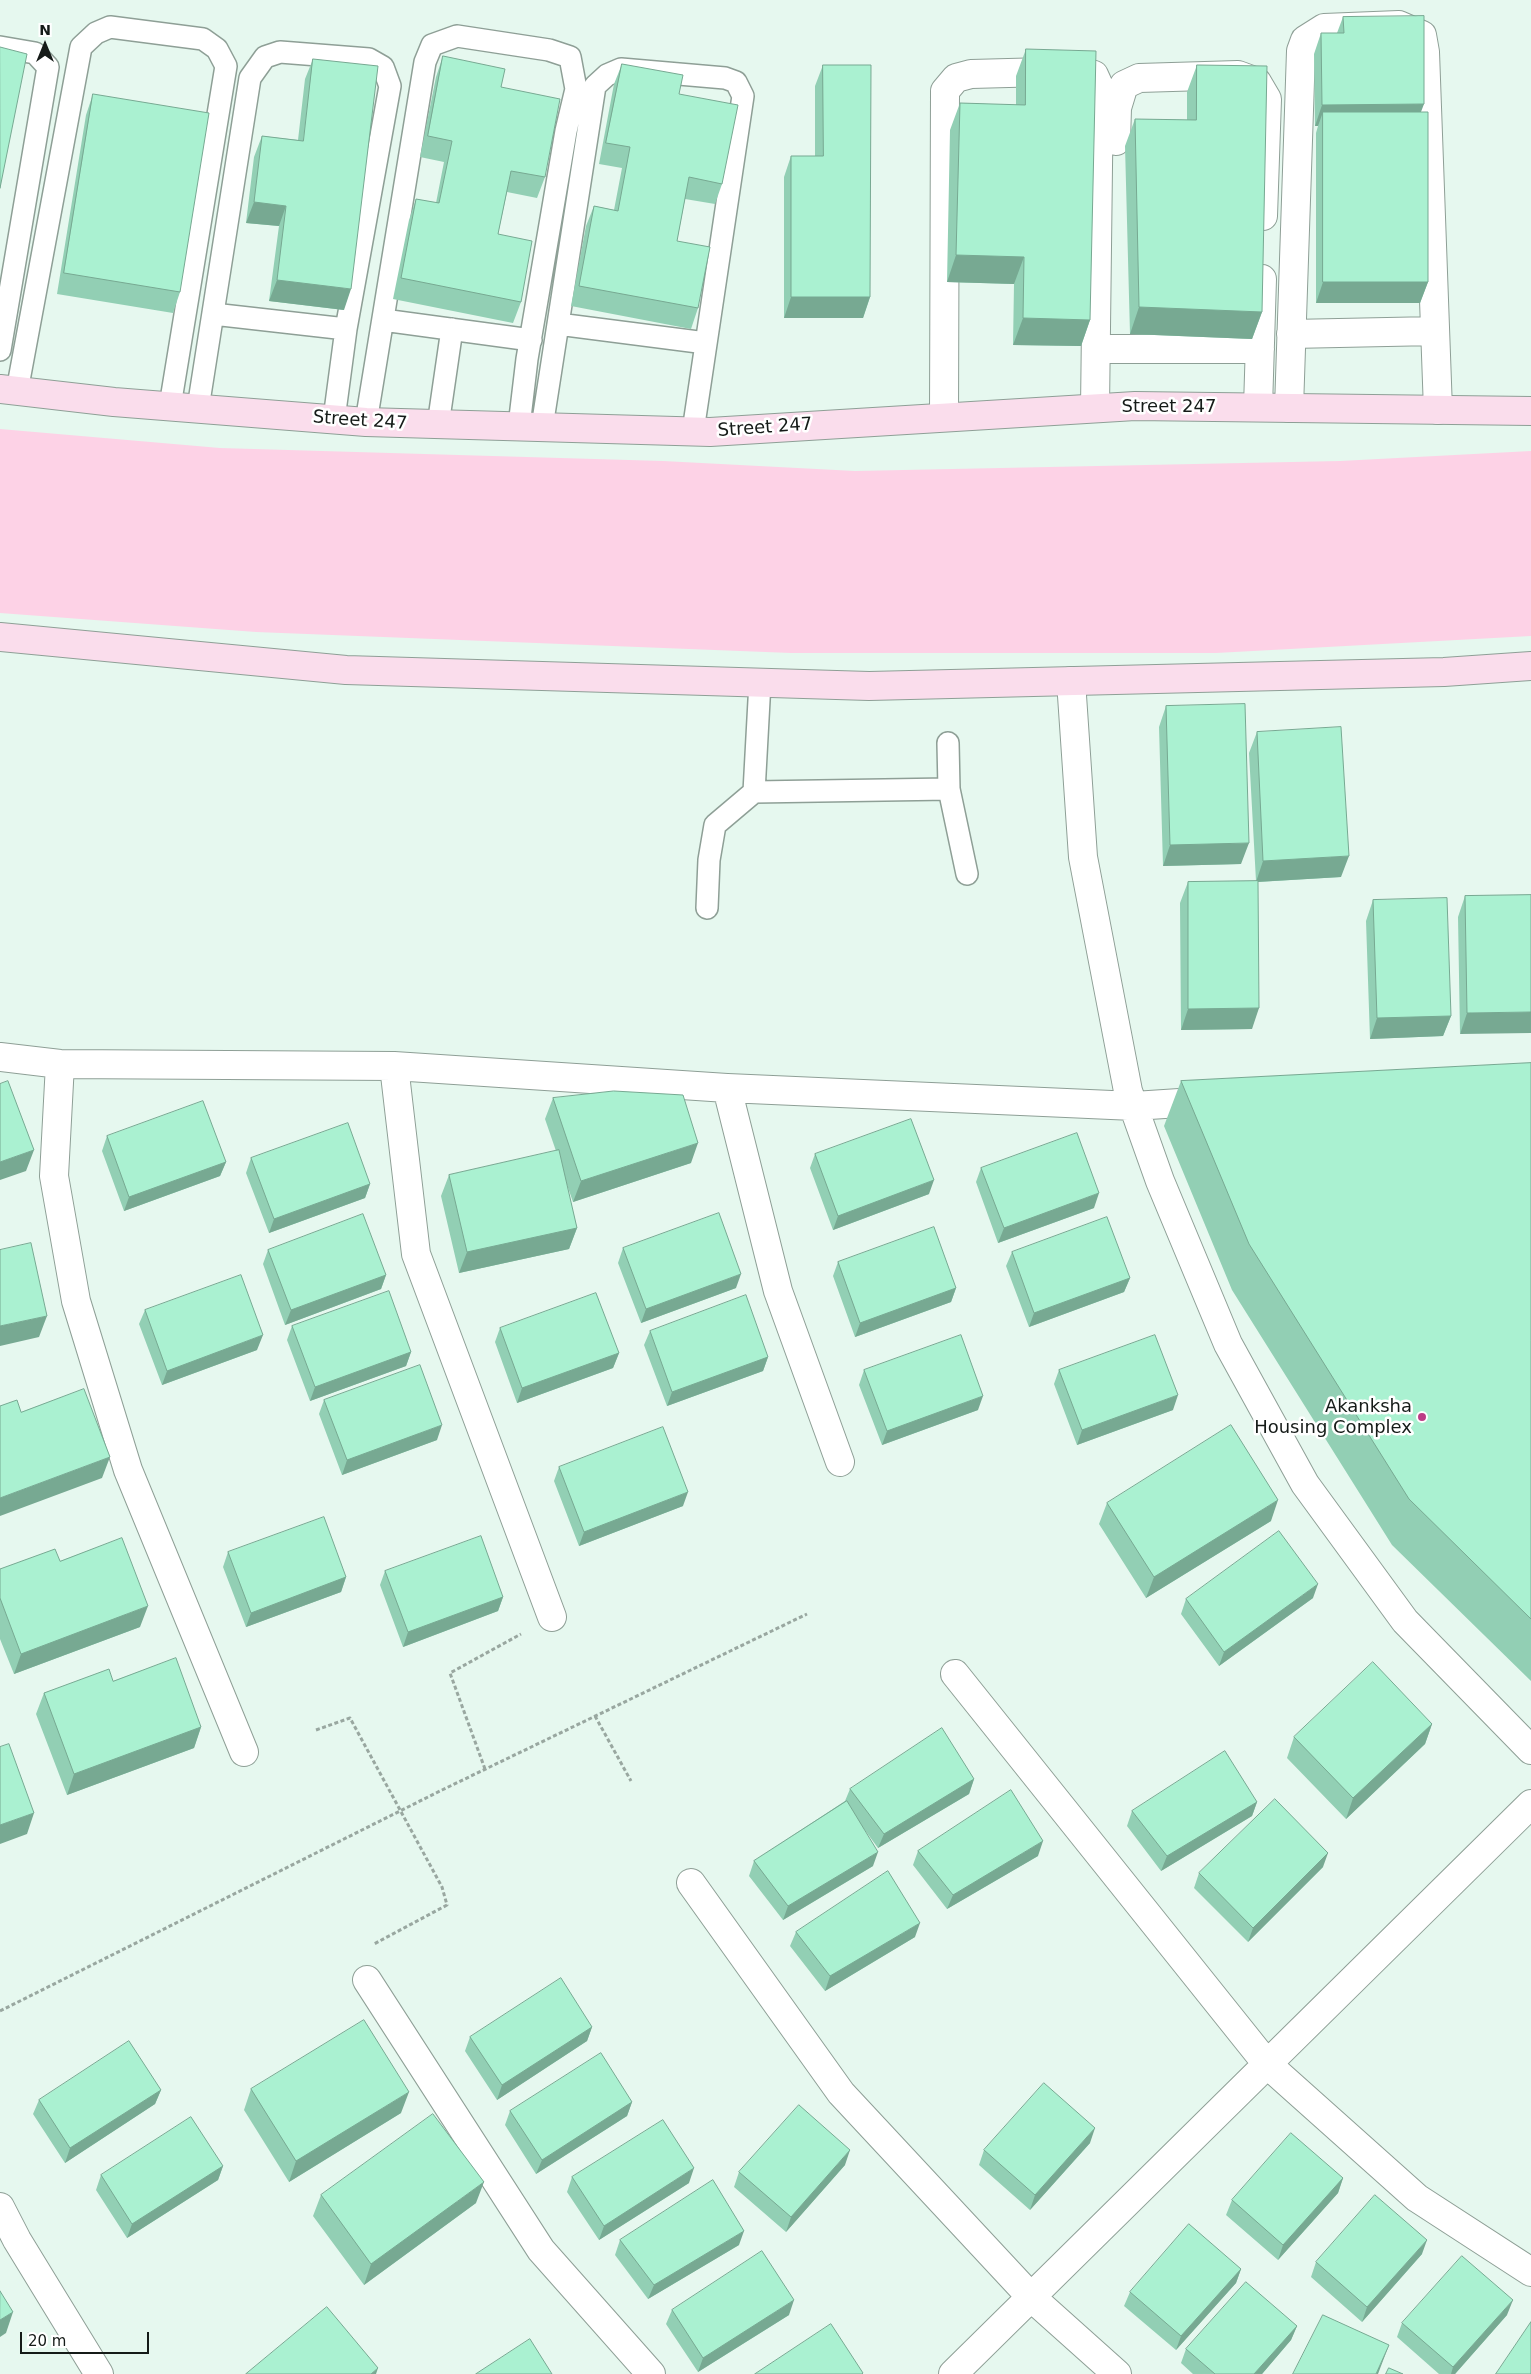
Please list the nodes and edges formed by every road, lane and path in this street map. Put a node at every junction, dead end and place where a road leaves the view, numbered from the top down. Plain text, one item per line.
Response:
1 (0, 47) edge
2 (213, 314) junction
3 (383, 320) junction
4 (558, 324) junction
5 (346, 328) junction
6 (452, 329) junction
7 (1435, 331) junction
8 (1291, 334) junction
9 (530, 340) junction
10 (706, 343) junction
11 (1111, 348) junction
12 (1260, 349) junction
13 (0, 350) edge
14 (8, 390) edge
15 (170, 406) junction
16 (1102, 407) junction
17 (1258, 407) junction
18 (198, 408) junction
19 (1289, 408) junction
20 (1438, 410) junction
21 (1531, 411) edge
22 (944, 417) junction
23 (334, 419) junction
24 (366, 422) junction
25 (438, 425) junction
26 (531, 427) junction
27 (693, 431) junction
28 (0, 637) edge
29 (1531, 666) edge
30 (1071, 681) junction
31 (760, 682) junction
32 (948, 743) dead end
33 (949, 789) junction
34 (754, 792) junction
35 (967, 874) dead end
36 (708, 908) dead end
37 (0, 1058) edge
38 (60, 1064) junction
39 (394, 1066) junction
40 (727, 1088) junction
41 (1233, 1100) edge
42 (1134, 1106) junction
43 (840, 1462) dead end
44 (807, 1614) dead end
45 (552, 1617) joint
46 (955, 1674) dead end
47 (596, 1716) junction
48 (316, 1730) dead end
49 (1531, 1750) edge
50 (244, 1752) dead end
51 (485, 1769) junction
52 (631, 1782) dead end
53 (1531, 1804) edge
54 (401, 1811) junction
55 (691, 1883) dead end
56 (368, 1980) joint
57 (0, 2011) edge
58 (1268, 2064) junction
59 (0, 2207) edge
60 (1531, 2272) edge
61 (1031, 2297) junction
62 (99, 2374) edge
63 (651, 2374) edge
64 (953, 2374) edge
65 (1117, 2374) edge

1 - 13 lane
2 - 5 lane
2 - 5 lane
2 - 18 lane
3 - 6 lane
3 - 9 lane
3 - 24 lane
4 - 10 lane
4 - 10 lane
4 - 26 lane
5 - 23 lane
6 - 9 lane
6 - 25 lane
7 - 8 street
7 - 8 street
7 - 20 street
8 - 19 street
9 - 26 lane
10 - 27 lane
11 - 12 street
11 - 12 street
11 - 16 street
12 - 17 street
14 - 15 street, Street 247
14 - 15 lane
15 - 18 street, Street 247
16 - 17 street, Street 247
16 - 22 street, Street 247
16 - 22 street
17 - 19 street, Street 247
18 - 23 street, Street 247
19 - 20 street, Street 247
20 - 21 street, Street 247
22 - 27 street, Street 247
23 - 24 street, Street 247
24 - 25 street, Street 247
25 - 26 street, Street 247
26 - 27 street, Street 247
28 - 31 street
29 - 30 street
30 - 31 street
30 - 42 street
31 - 34 lane
32 - 33 lane
33 - 34 lane
33 - 35 lane
34 - 36 lane
37 - 38 street
38 - 39 street
38 - 50 street
39 - 40 street
39 - 45 street
40 - 42 street
40 - 43 street
41 - 42 street
42 - 49 street
44 - 47 path
45 - 51 path
46 - 58 street
47 - 51 path
47 - 52 path
48 - 54 path
51 - 54 path
53 - 58 street
54 - 56 path
54 - 57 path
55 - 61 street
56 - 63 street
58 - 60 street
58 - 61 street
59 - 62 street
61 - 64 street
61 - 65 street

